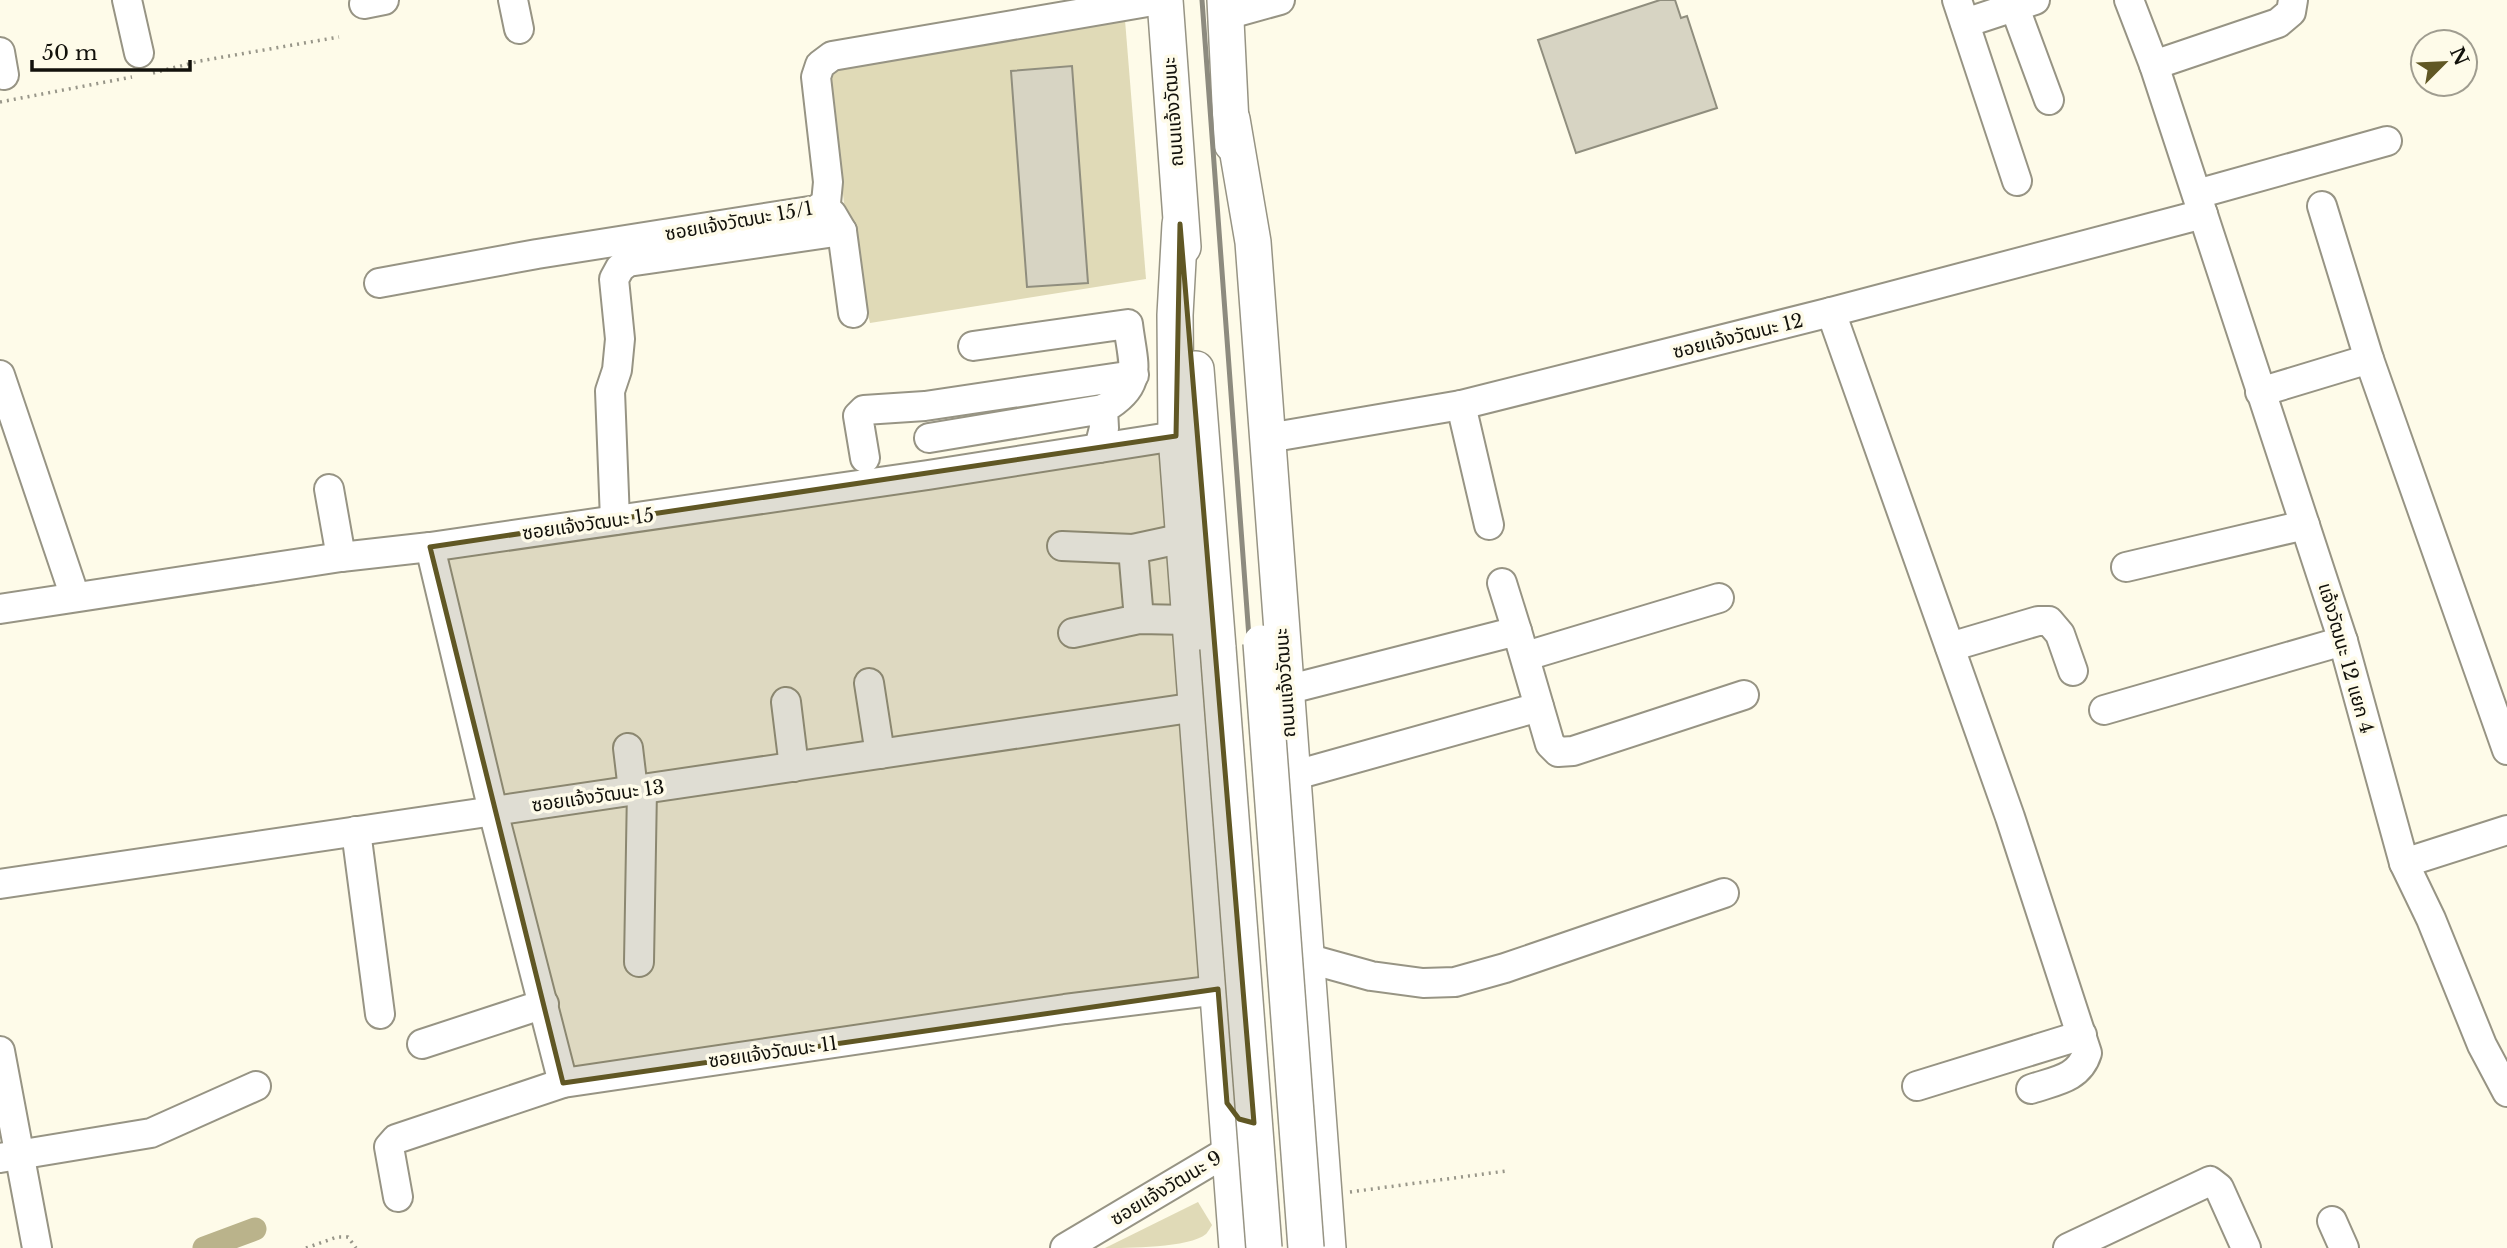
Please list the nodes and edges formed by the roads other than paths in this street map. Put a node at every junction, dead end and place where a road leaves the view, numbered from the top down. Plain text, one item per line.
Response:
1 (127, 0) edge
2 (513, 0) edge
3 (1159, 0) edge
4 (1165, 0) edge
5 (1280, 0) edge
6 (2129, 0) edge
7 (2293, 0) edge
8 (2020, 3) edge
9 (1225, 7) edge
10 (1961, 12) edge
11 (519, 29) dead end
12 (2154, 65) junction
13 (140, 68) road end
14 (2049, 100) dead end
15 (1232, 119) junction
16 (2386, 141) dead end
17 (2017, 181) dead end
18 (826, 203) junction
19 (2200, 204) junction
20 (2322, 206) dead end
21 (1180, 224) junction
22 (842, 231) junction
23 (379, 283) dead end
24 (1831, 312) junction
25 (853, 313) dead end
26 (973, 346) dead end
27 (2369, 359) junction
28 (0, 375) edge
29 (1135, 375) junction
30 (2260, 393) junction
31 (1461, 405) junction
32 (925, 406) junction
33 (1103, 409) junction
34 (1176, 436) junction
35 (929, 438) junction
36 (1268, 438) junction
37 (1099, 448) junction
38 (865, 458) dead end
39 (928, 475) junction
40 (329, 489) dead end
41 (615, 520) junction
42 (1489, 525) dead end
43 (2305, 525) junction
44 (1184, 538) junction
45 (1062, 546) dead end
46 (430, 547) junction
47 (1133, 549) junction
48 (341, 557) junction
49 (2126, 567) dead end
50 (1502, 583) dead end
51 (75, 597) junction
52 (1719, 598) dead end
53 (0, 609) edge
54 (1139, 619) junction
55 (1189, 620) junction
56 (1073, 633) dead end
57 (2343, 641) junction
58 (1521, 644) junction
59 (1950, 647) junction
60 (2073, 671) dead end
61 (869, 683) dead end
62 (1286, 690) junction
63 (1744, 695) dead end
64 (786, 702) dead end
65 (1197, 707) junction
66 (1539, 707) junction
67 (2104, 710) dead end
68 (628, 748) dead end
69 (2507, 750) edge
70 (880, 754) junction
71 (794, 767) junction
72 (1292, 776) junction
73 (638, 790) junction
74 (493, 811) junction
75 (2507, 830) edge
76 (356, 831) junction
77 (2404, 863) junction
78 (0, 884) edge
79 (1724, 893) dead end
80 (1306, 958) junction
81 (639, 962) dead end
82 (1218, 990) junction
83 (544, 1004) junction
84 (380, 1014) dead end
85 (2081, 1035) junction
86 (422, 1044) dead end
87 (0, 1051) edge
88 (564, 1083) junction
89 (256, 1086) dead end
90 (1917, 1086) dead end
91 (1316, 1089) junction
92 (2031, 1089) dead end
93 (2507, 1093) edge
94 (1227, 1103) junction
95 (1230, 1150) junction
96 (10, 1156) edge
97 (398, 1197) dead end
98 (2332, 1221) dead end
99 (1315, 1247) edge
100 (37, 1248) edge
101 (1065, 1248) edge
102 (1237, 1248) edge
103 (1264, 1248) edge
104 (2068, 1248) edge
105 (2246, 1248) edge
106 (2344, 1248) edge

1 - 13 street
2 - 11 street
3 - 18 street, ซอยแจ้งวัฒนะ 15/1
4 - 21 main road, ถนนแจ้งวัฒนะ
5 - 9 street
6 - 12 street, แจ้งวัฒนะ 12 แยก 4
7 - 12 street
8 - 10 street
8 - 14 street
9 - 15 main road, ถนนแจ้งวัฒนะ
10 - 17 street
12 - 19 street, แจ้งวัฒนะ 12 แยก 4
15 - 36 main road, ถนนแจ้งวัฒนะ
15 - 99 main road, ถนนแจ้งวัฒนะ, bridge
16 - 19 street, ซอยแจ้งวัฒนะ 12
18 - 22 street
18 - 23 street, ซอยแจ้งวัฒนะ 15/1
19 - 24 street, ซอยแจ้งวัฒนะ 12
19 - 30 street, แจ้งวัฒนะ 12 แยก 4
20 - 27 street
21 - 34 main road, ถนนแจ้งวัฒนะ
21 - 103 main road, ถนนแจ้งวัฒนะ, bridge
22 - 25 street
22 - 41 street
24 - 31 street, ซอยแจ้งวัฒนะ 12
24 - 59 street
26 - 29 street
27 - 30 street
27 - 69 street
28 - 51 street
29 - 32 street
29 - 33 street
30 - 43 street, แจ้งวัฒนะ 12 แยก 4
31 - 36 street, ซอยแจ้งวัฒนะ 12
31 - 42 street
32 - 35 street
32 - 38 street
33 - 35 street
33 - 37 street
34 - 37 street, ซอยแจ้งวัฒนะ 15
34 - 44 main road, ถนนแจ้งวัฒนะ
35 - 39 street
36 - 62 main road, ถนนแจ้งวัฒนะ
37 - 39 street, ซอยแจ้งวัฒนะ 15
39 - 41 street, ซอยแจ้งวัฒนะ 15
40 - 48 street
41 - 46 street, ซอยแจ้งวัฒนะ 15
43 - 49 street
43 - 57 street, แจ้งวัฒนะ 12 แยก 4
44 - 47 street
44 - 55 main road, ถนนแจ้งวัฒนะ
45 - 47 street
46 - 48 street, ซอยแจ้งวัฒนะ 15
46 - 74 street
47 - 54 street
48 - 51 street, ซอยแจ้งวัฒนะ 15
50 - 58 street
51 - 53 street, ซอยแจ้งวัฒนะ 15
52 - 58 street
54 - 55 street
54 - 56 street
55 - 65 main road, ถนนแจ้งวัฒนะ
57 - 67 street
57 - 77 street, แจ้งวัฒนะ 12 แยก 4
58 - 62 street
58 - 66 street
59 - 60 street
59 - 85 street
61 - 70 street
62 - 72 main road, ถนนแจ้งวัฒนะ
63 - 66 street
64 - 71 street
65 - 70 street, ซอยแจ้งวัฒนะ 13
65 - 82 main road, ถนนแจ้งวัฒนะ
66 - 72 street
68 - 73 street
70 - 71 street, ซอยแจ้งวัฒนะ 13
71 - 73 street, ซอยแจ้งวัฒนะ 13
72 - 80 main road, ถนนแจ้งวัฒนะ
73 - 74 street, ซอยแจ้งวัฒนะ 13
73 - 81 street
74 - 76 street, ซอยแจ้งวัฒนะ 13
74 - 83 street
75 - 77 street
76 - 78 street, ซอยแจ้งวัฒนะ 13
76 - 84 street
77 - 93 street, แจ้งวัฒนะ 12 แยก 4
79 - 80 street
80 - 91 main road, ถนนแจ้งวัฒนะ
82 - 88 street, ซอยแจ้งวัฒนะ 11
82 - 94 main road, ถนนแจ้งวัฒนะ
83 - 86 street
83 - 88 street
85 - 90 street
85 - 92 street
87 - 96 street
88 - 97 street, ซอยแจ้งวัฒนะ 11
89 - 96 street
91 - 94 main road
91 - 99 main road, ถนนแจ้งวัฒนะ
94 - 95 main road, ถนนแจ้งวัฒนะ
95 - 101 street, ซอยแจ้งวัฒนะ 9
95 - 102 main road, ถนนแจ้งวัฒนะ
96 - 100 street
98 - 106 street
104 - 105 street

